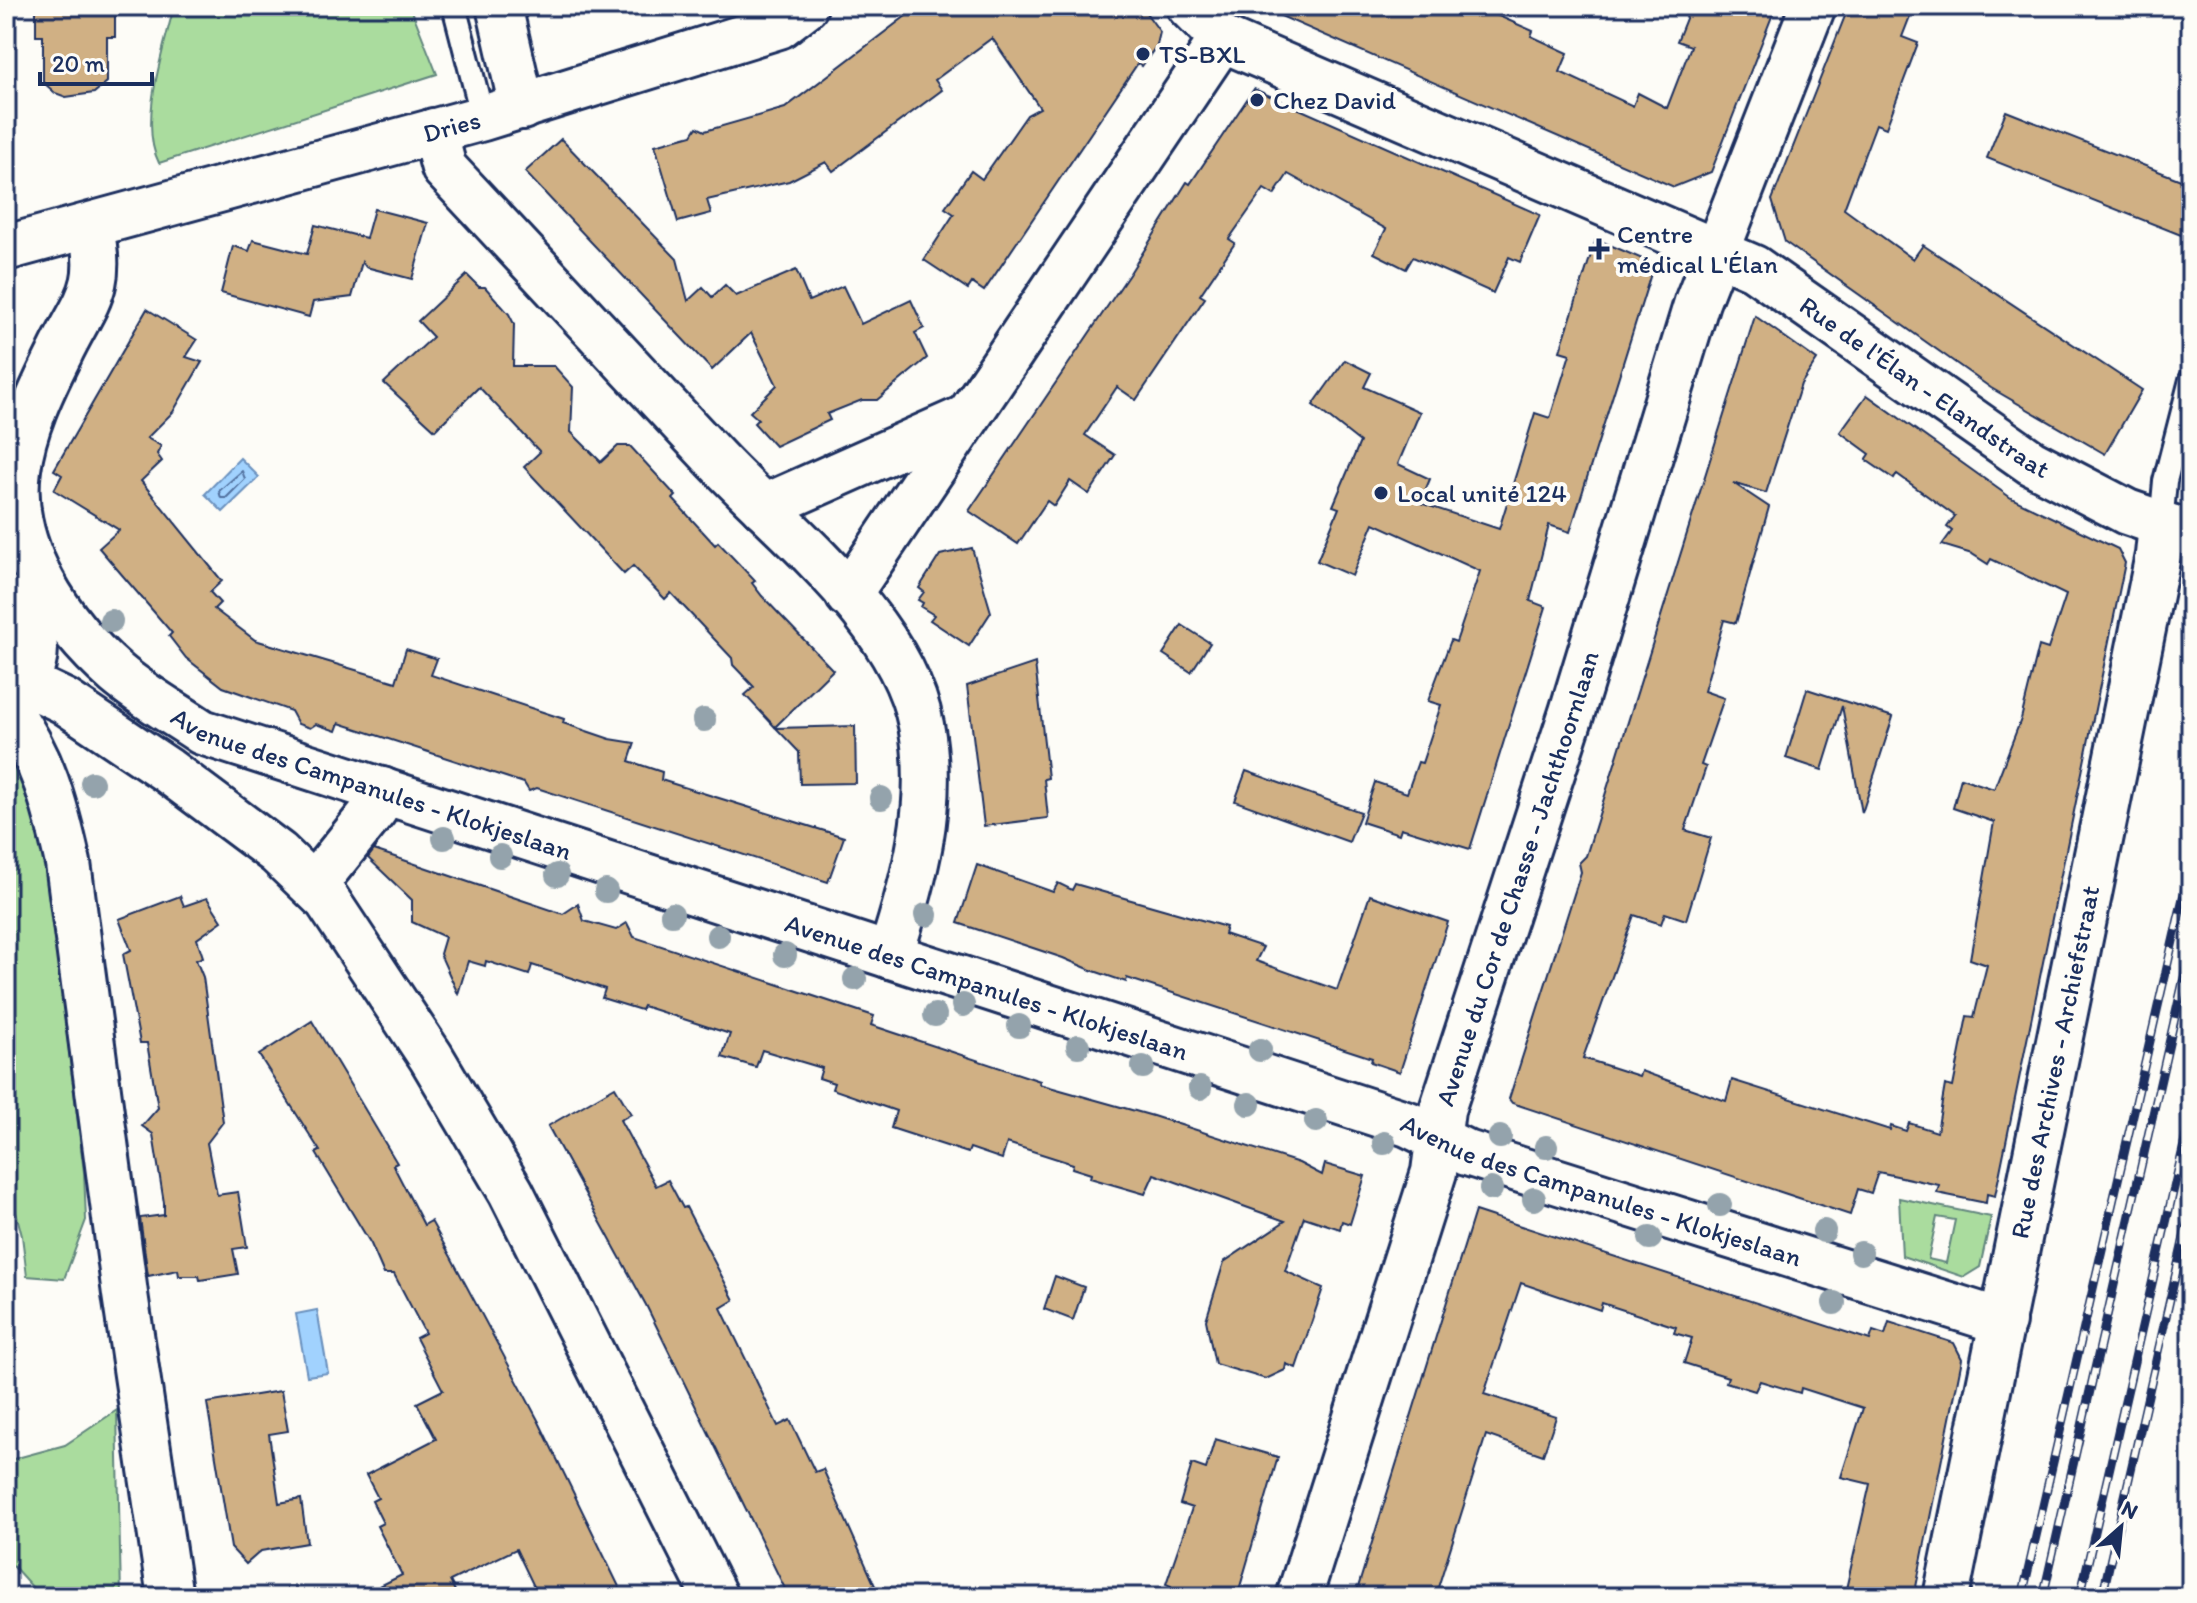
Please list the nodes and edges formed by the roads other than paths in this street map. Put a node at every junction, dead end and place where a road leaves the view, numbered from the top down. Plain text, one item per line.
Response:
1 (454, 6) edge
2 (499, 6) edge
3 (805, 6) edge
4 (1189, 6) edge
5 (1813, 6) edge
6 (1222, 39) junction
7 (502, 112) junction
8 (434, 131) junction
9 (90, 226) junction
10 (6, 248) edge
11 (1716, 252) junction
12 (2191, 380) edge
13 (967, 417) junction
14 (764, 507) junction
15 (2176, 530) edge
16 (20, 576) edge
17 (848, 595) junction
18 (6, 598) edge
19 (12, 695) edge
20 (382, 790) junction
21 (314, 885) junction
22 (890, 956) junction
23 (1438, 1139) junction
24 (2003, 1322) junction
25 (170, 1597) edge
26 (715, 1597) edge
27 (1299, 1597) edge
28 (1946, 1597) edge

1 - 7 lane
2 - 7 street
3 - 7 street, Dries
4 - 6 street, Rue de l'Élan - Elandstraat
5 - 11 street, Avenue du Cor de Chasse - Jachthoornlaan
6 - 11 street, Rue de l'Élan - Elandstraat
6 - 13 street
7 - 8 street, Dries
8 - 9 street, Dries
8 - 14 street
9 - 10 street, Dries
9 - 16 street
11 - 15 street, Rue de l'Élan - Elandstraat
11 - 23 street, Avenue du Cor de Chasse - Jachthoornlaan
12 - 15 lane
13 - 14 street
13 - 17 street
14 - 17 street
15 - 24 street, Rue des Archives - Archiefstraat
16 - 18 street
16 - 20 street, Avenue des Campanules - Klokjeslaan
17 - 22 street
18 - 19 street
19 - 21 street
19 - 25 street
20 - 21 street
20 - 22 street, Avenue des Campanules - Klokjeslaan
21 - 26 street
22 - 23 street, Avenue des Campanules - Klokjeslaan
23 - 24 street, Avenue des Campanules - Klokjeslaan
23 - 27 street, Avenue du Cor de Chasse - Jachthoornlaan
24 - 28 street, Rue des Archives - Archiefstraat

